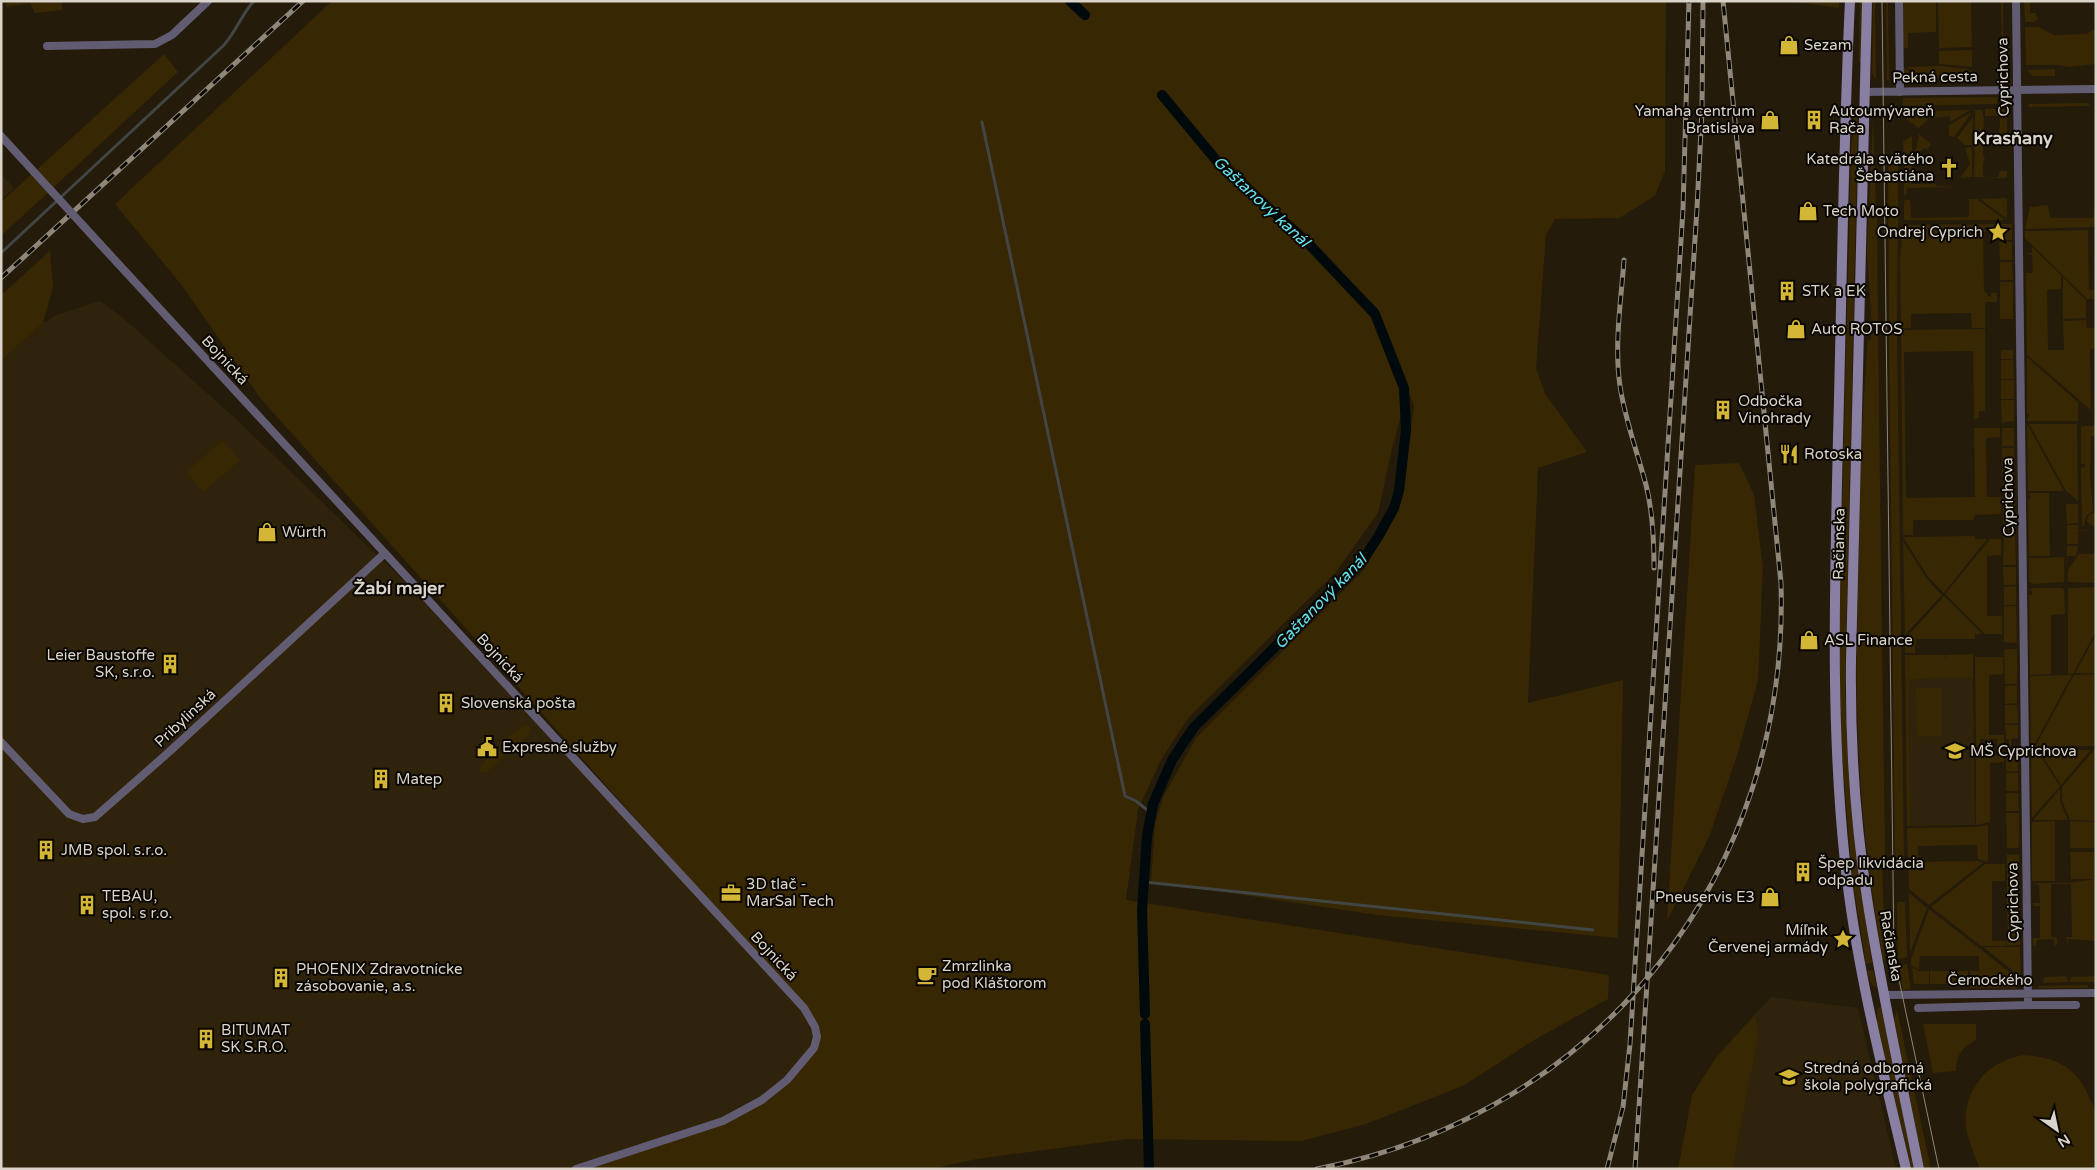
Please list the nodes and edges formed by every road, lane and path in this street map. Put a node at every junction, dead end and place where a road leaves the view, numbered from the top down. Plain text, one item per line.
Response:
1 (208, 1) edge
2 (1850, 1) edge
3 (1867, 1) edge
4 (1899, 1) edge
5 (2016, 1) edge
6 (47, 46) dead end
7 (1847, 65) junction
8 (2096, 89) edge
9 (2017, 90) junction
10 (1864, 92) junction
11 (1900, 92) junction
12 (1846, 113) junction
13 (1, 136) edge
14 (384, 553) junction
15 (1, 742) edge
16 (2027, 993) junction
17 (2096, 993) edge
18 (1884, 995) junction
19 (1866, 996) junction
20 (2028, 1005) junction
21 (2076, 1005) dead end
22 (1918, 1008) dead end
23 (576, 1169) edge
24 (1906, 1169) edge
25 (1919, 1169) edge

1 - 6 street
2 - 7 main road, Račianska
3 - 10 main road, Račianska
4 - 11 street
5 - 9 street, Cyprichova
7 - 10 main road
7 - 12 main road, Račianska
8 - 9 street, Pekná cesta
9 - 11 street, Pekná cesta
9 - 16 street, Cyprichova
10 - 11 street, Pekná cesta
10 - 12 main road
10 - 18 main road, Račianska
12 - 19 main road, Račianska
13 - 14 street, Bojnická, bridge
14 - 15 street, Pribylinská
14 - 23 street, Bojnická
16 - 17 street, Černockého
16 - 18 street, Černockého
16 - 20 street, Cyprichova
18 - 19 main road, Račianska
18 - 25 main road, Račianska
19 - 24 main road, Račianska
20 - 21 street
20 - 22 street

